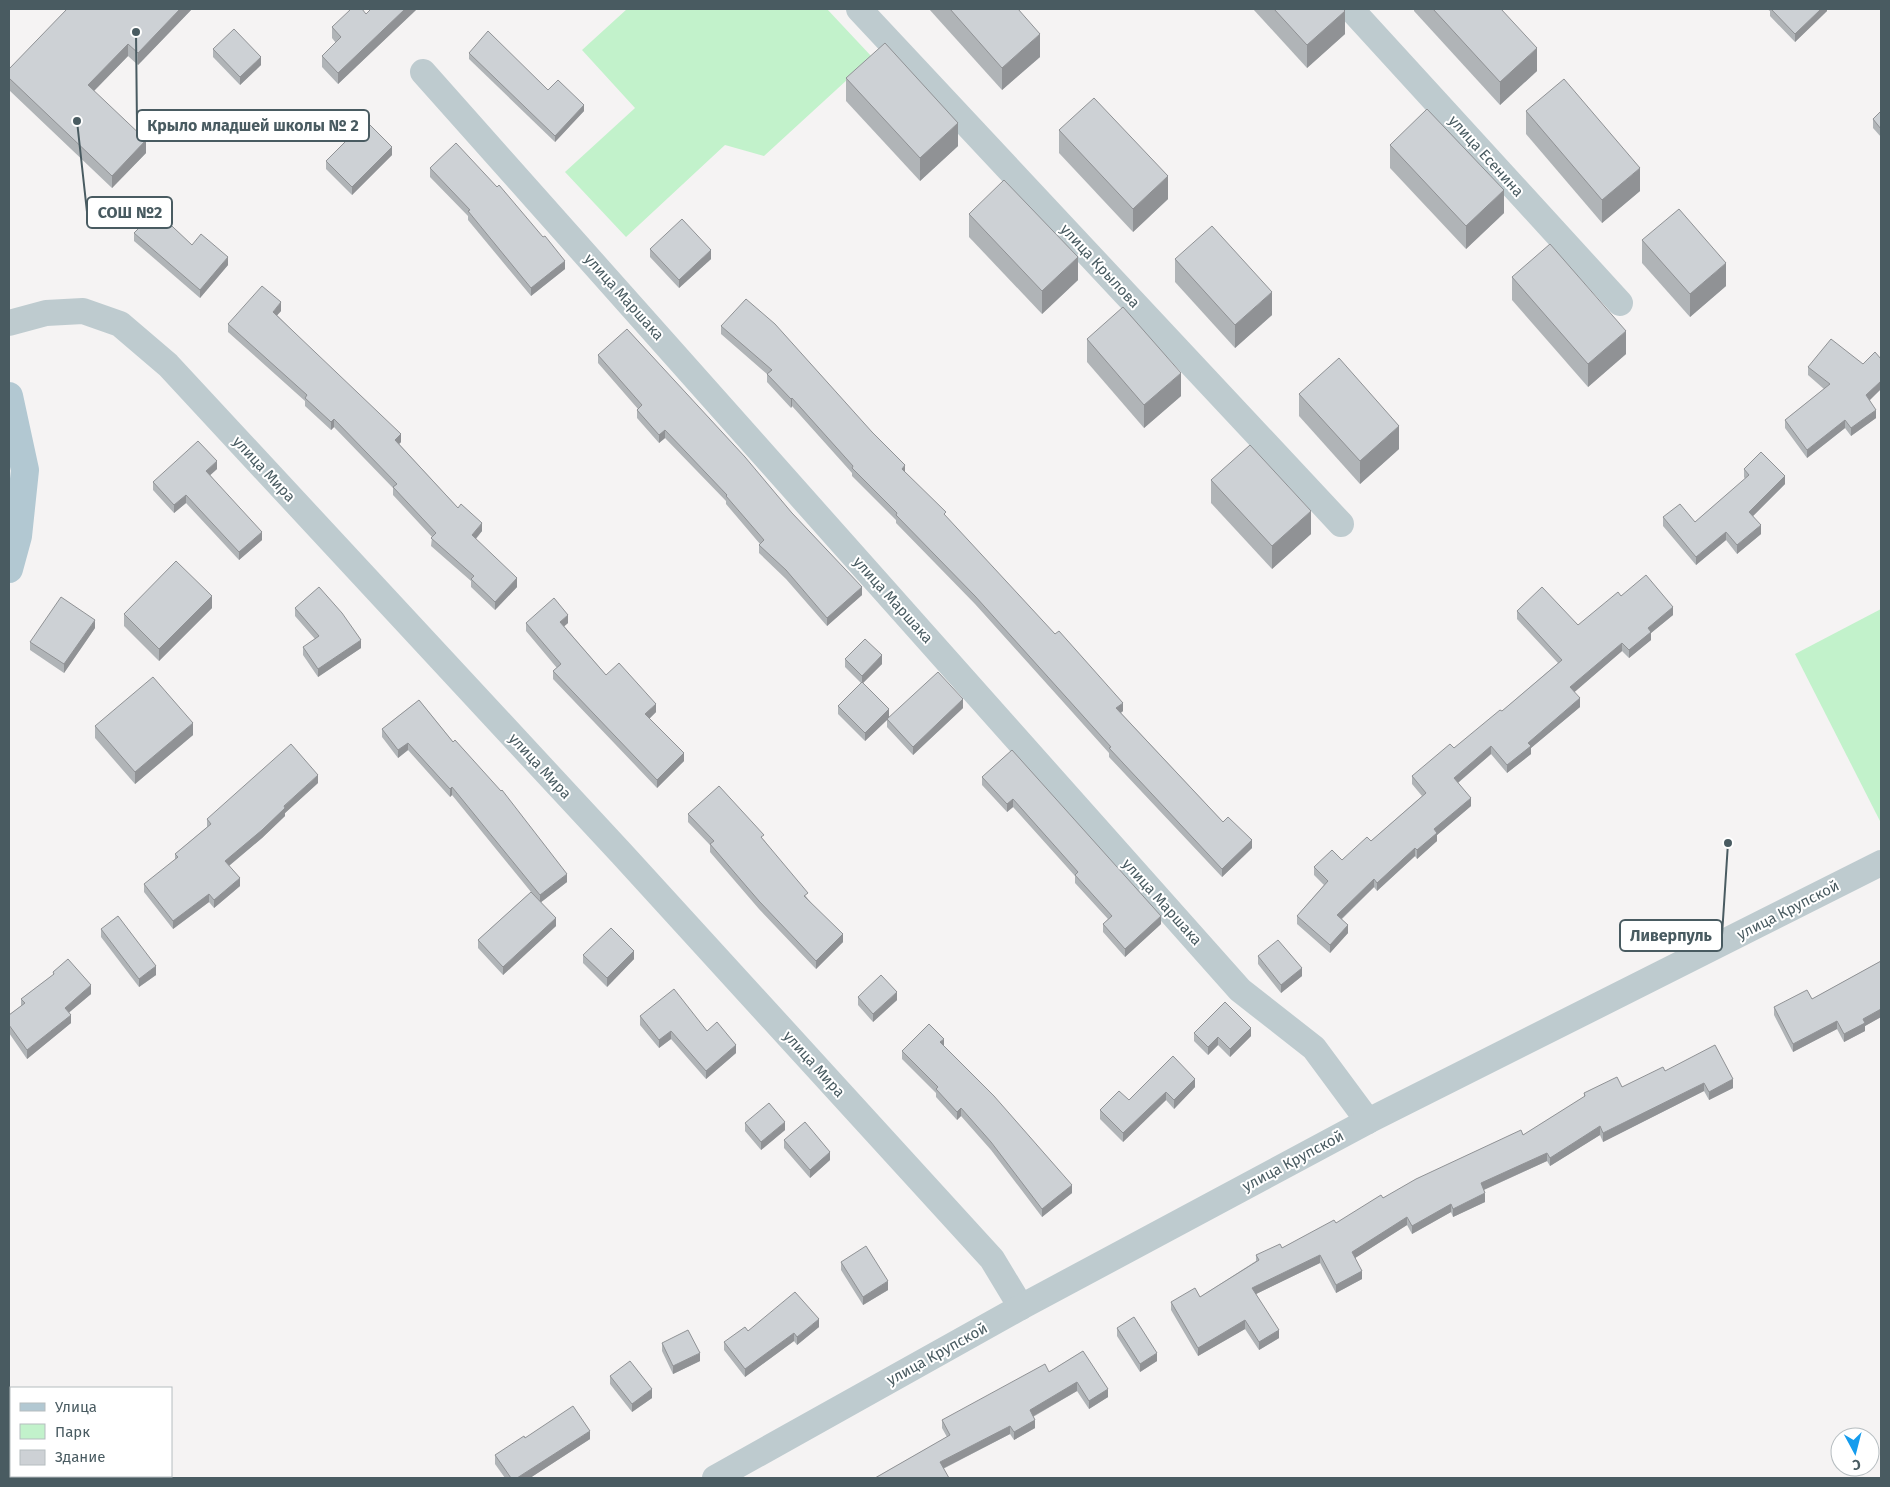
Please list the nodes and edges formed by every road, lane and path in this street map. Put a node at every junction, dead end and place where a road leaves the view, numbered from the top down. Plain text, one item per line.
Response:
1 (859, 9) edge
2 (1351, 9) edge
3 (423, 72) dead end
4 (1620, 303) dead end
5 (9, 323) edge
6 (9, 396) edge
7 (1340, 524) dead end
8 (9, 569) edge
9 (1881, 863) edge
10 (1368, 1121) junction
11 (1021, 1307) junction
12 (715, 1478) edge

1 - 7 street, улица Крылова
2 - 4 street, улица Есенина
3 - 10 street, улица Маршака
5 - 11 street, улица Мира
6 - 8 main road
9 - 10 street, улица Крупской
10 - 11 street, улица Крупской
11 - 12 street, улица Крупской

